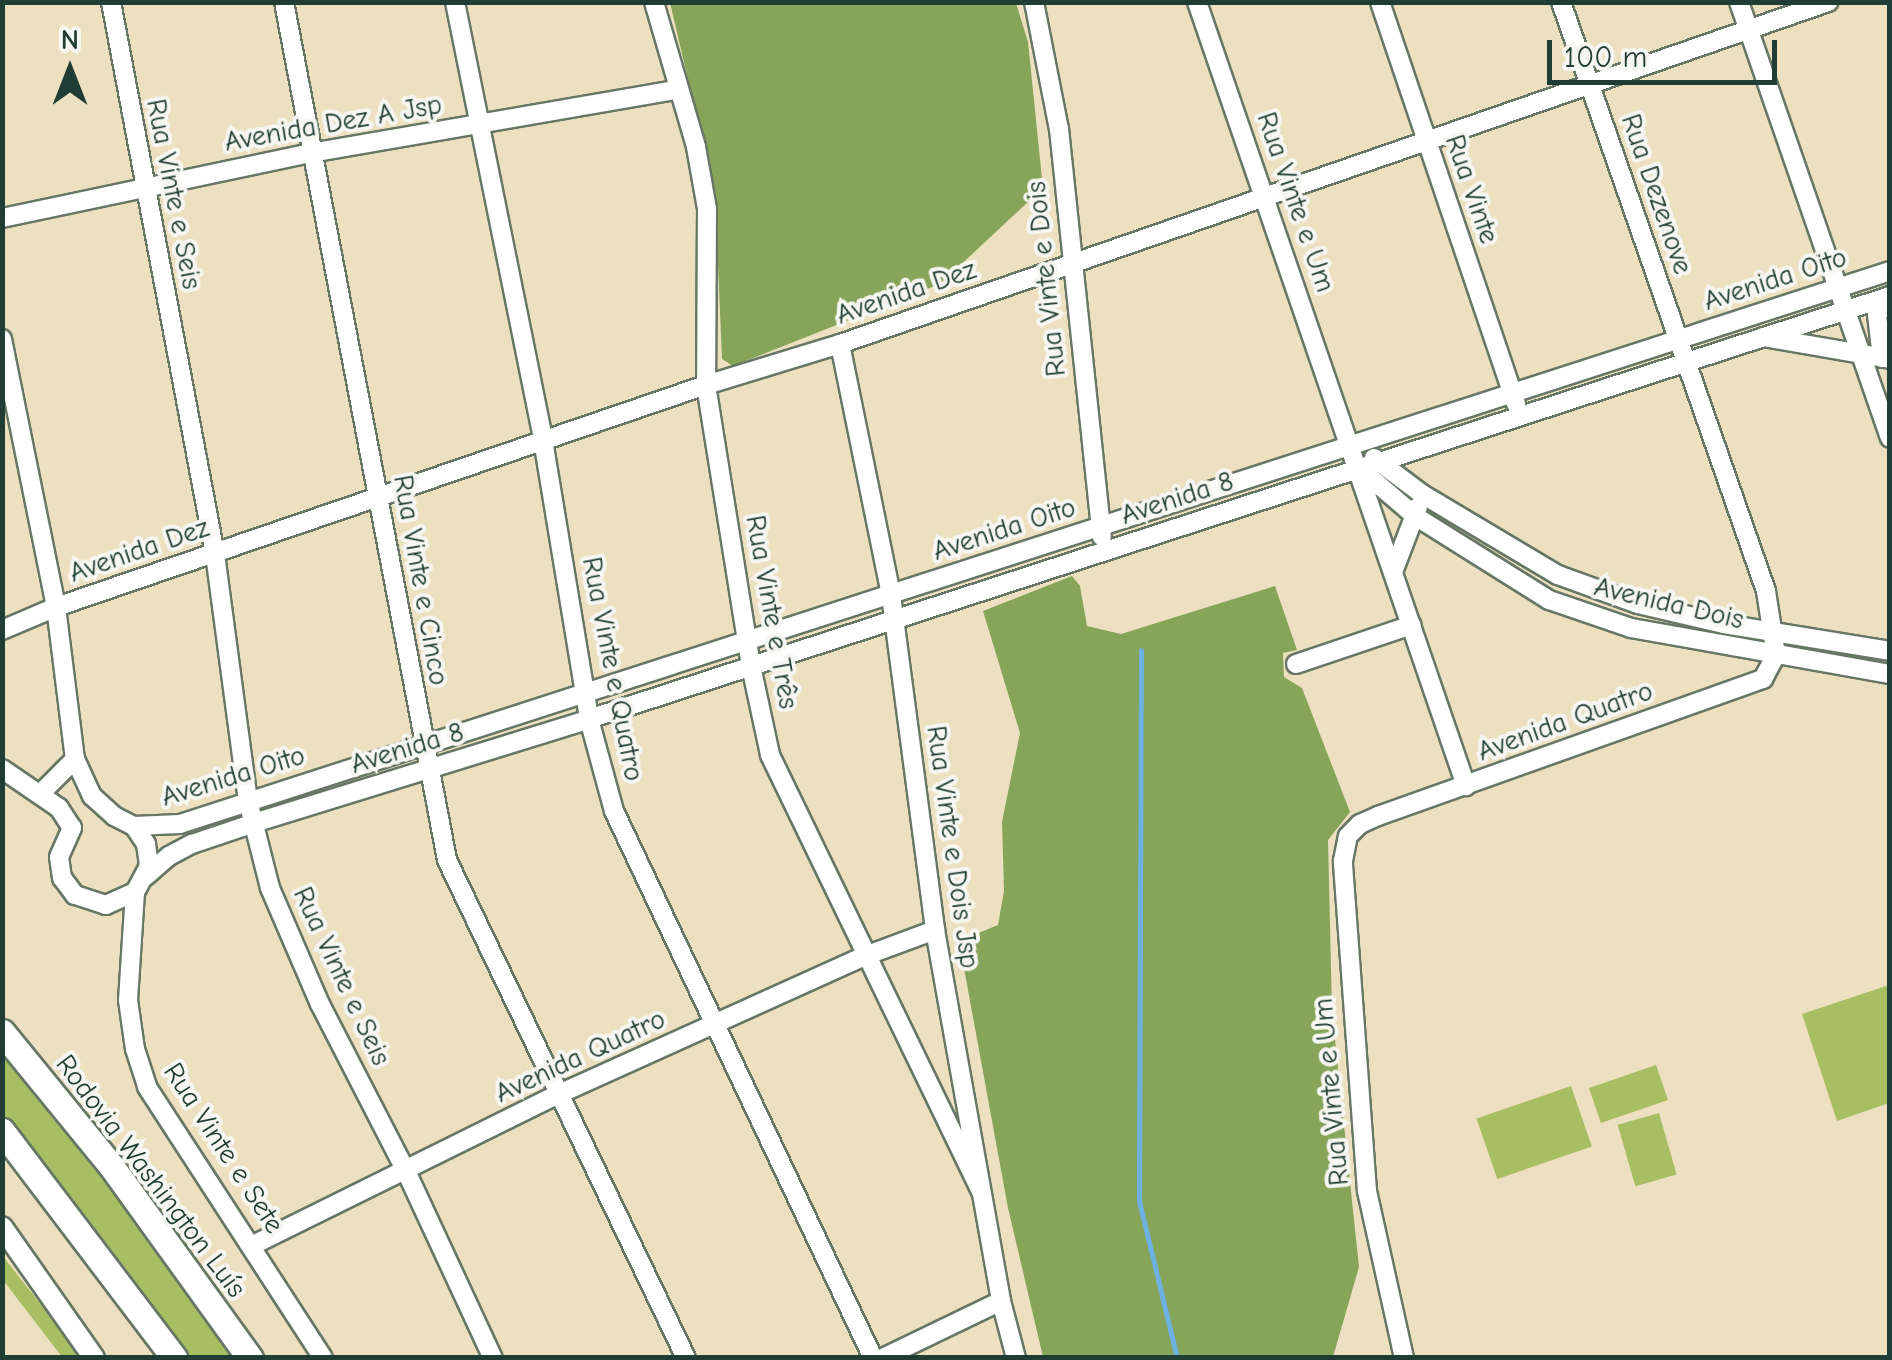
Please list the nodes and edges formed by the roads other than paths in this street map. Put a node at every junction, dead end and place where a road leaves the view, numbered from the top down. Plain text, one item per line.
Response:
1 (111, 2) edge
2 (284, 2) edge
3 (455, 2) edge
4 (654, 2) edge
5 (1034, 2) edge
6 (1196, 2) edge
7 (1380, 2) edge
8 (1560, 2) edge
9 (1739, 2) edge
10 (1828, 2) edge
11 (1750, 30) junction
12 (1590, 85) junction
13 (676, 90) junction
14 (478, 125) junction
15 (1427, 141) junction
16 (310, 153) junction
17 (144, 186) junction
18 (1266, 196) junction
19 (2, 218) edge
20 (1071, 262) junction
21 (1890, 270) edge
22 (1838, 287) junction
23 (1890, 296) edge
24 (1845, 310) junction
25 (1763, 337) junction
26 (2, 339) edge
27 (1679, 339) junction
28 (840, 344) junction
29 (1861, 356) junction
30 (1688, 361) junction
31 (1887, 362) edge
32 (706, 385) junction
33 (1873, 390) junction
34 (1513, 393) junction
35 (1520, 416) junction
36 (1890, 438) edge
37 (543, 440) junction
38 (1356, 444) junction
39 (1367, 465) junction
40 (1422, 494) junction
41 (380, 497) junction
42 (1184, 500) junction
43 (1415, 516) junction
44 (1193, 522) junction
45 (1098, 527) junction
46 (1106, 550) junction
47 (216, 554) junction
48 (1393, 572) junction
49 (890, 595) junction
50 (56, 607) junction
51 (894, 620) junction
52 (1412, 625) junction
53 (2, 630) edge
54 (1773, 632) junction
55 (748, 641) junction
56 (1890, 651) edge
57 (1776, 655) junction
58 (1296, 664) dead end
59 (751, 666) junction
60 (1890, 674) edge
61 (585, 694) junction
62 (590, 719) junction
63 (422, 747) junction
64 (76, 758) junction
65 (2, 768) edge
66 (427, 770) junction
67 (1466, 786) junction
68 (41, 794) junction
69 (248, 801) junction
70 (254, 823) junction
71 (1360, 824) joint
72 (134, 826) junction
73 (141, 884) junction
74 (935, 930) junction
75 (865, 956) junction
76 (714, 1024) junction
77 (2, 1032) edge
78 (560, 1094) junction
79 (2, 1131) edge
80 (406, 1170) junction
81 (981, 1191) junction
82 (2, 1227) edge
83 (253, 1246) junction
84 (1001, 1301) junction
85 (94, 1358) edge
86 (174, 1358) edge
87 (250, 1358) edge
88 (323, 1358) edge
89 (493, 1358) edge
90 (686, 1358) edge
91 (873, 1358) edge
92 (884, 1358) edge
93 (1016, 1358) edge
94 (1404, 1358) edge

1 - 17 street, Rua Vinte e Seis
2 - 16 street, Rua Vinte e Cinco
3 - 14 street, Rua Vinte e Quatro
4 - 13 street, Rua Vinte e Três
5 - 20 street, Rua Vinte e Dois
6 - 18 street, Rua Vinte e Um
7 - 15 street, Rua Vinte
8 - 12 street, Rua Dezenove
9 - 11 street
10 - 11 street, Avenida Dez
11 - 12 street, Avenida Dez
11 - 22 street
12 - 15 street, Avenida Dez
12 - 27 street, Rua Dezenove
13 - 14 street, Avenida Dez A Jsp
13 - 32 street, Rua Vinte e Três
14 - 16 street, Avenida Dez A Jsp
14 - 37 street, Rua Vinte e Quatro
15 - 18 street, Avenida Dez
15 - 34 street, Rua Vinte
16 - 17 street, Avenida Dez A Jsp
16 - 41 street, Rua Vinte e Cinco
17 - 19 street, Avenida Dez A Jsp
17 - 47 street, Rua Vinte e Seis
18 - 20 street, Avenida Dez
18 - 38 street, Rua Vinte e Um
20 - 28 street, Avenida Dez
20 - 45 street, Rua Vinte e Dois
21 - 22 street, Avenida Oito
22 - 24 street
22 - 27 street, Avenida Oito
23 - 24 street, Avenida 8
23 - 31 street
24 - 25 street, Avenida 8
24 - 29 street
25 - 29 street
25 - 30 street, Avenida 8
26 - 50 street
27 - 30 street, Rua Dezenove
27 - 34 street, Avenida Oito
28 - 32 street, Avenida Dez
28 - 49 street, Rua Vinte e Dois Jsp
29 - 31 street
29 - 33 street
30 - 35 street, Avenida 8
30 - 54 street, Rua Dezenove
31 - 33 street
32 - 37 street, Avenida Dez
32 - 55 street, Rua Vinte e Três
33 - 36 street
34 - 35 street, Rua Vinte
34 - 38 street, Avenida Oito
35 - 39 street, Avenida 8
37 - 41 street, Avenida Dez
37 - 61 street, Rua Vinte e Quatro
38 - 39 street, Rua Vinte e Um
38 - 42 street, Avenida Oito
39 - 40 street, Avenida Dois
39 - 43 street, Avenida Dois
39 - 44 street, Avenida 8
39 - 48 street
40 - 43 street
40 - 54 street, Avenida Dois
41 - 47 street, Avenida Dez
41 - 63 street, Rua Vinte e Cinco
42 - 44 street
42 - 45 street, Avenida Oito
43 - 48 street
43 - 57 street, Avenida Dois
44 - 46 street, Avenida 8
45 - 46 street, Rua Vinte e Dois
45 - 49 street, Avenida Oito
46 - 51 street, Avenida 8
47 - 50 street, Avenida Dez
47 - 69 street, Rua Vinte e Seis
48 - 52 street
49 - 51 street, Rua Vinte e Dois Jsp
49 - 55 street, Avenida Oito
50 - 53 street, Avenida Dez
50 - 64 street
51 - 59 street, Avenida 8
51 - 74 street, Rua Vinte e Dois Jsp
52 - 58 street
52 - 67 street
54 - 56 street, Avenida Dois
54 - 57 street, Rua Dezenove
55 - 59 street, Rua Vinte e Três
55 - 61 street, Avenida Oito
57 - 60 street, Avenida Dois
57 - 67 street, Avenida Quatro
59 - 62 street, Avenida 8
59 - 75 street, Rua Vinte e Três
61 - 62 street, Rua Vinte e Quatro
61 - 63 street, Avenida Oito
62 - 66 street, Avenida 8
62 - 76 street, Rua Vinte e Quatro
63 - 66 street, Rua Vinte e Cinco
63 - 69 street, Avenida Oito
64 - 68 street
64 - 72 street
65 - 68 street
66 - 70 street, Avenida 8
66 - 78 street, Rua Vinte e Cinco
67 - 71 street, Avenida Quatro
68 - 73 street
69 - 70 street, Rua Vinte e Seis
69 - 72 street, Avenida Oito
70 - 73 street, Avenida 8
70 - 80 street, Rua Vinte e Seis
71 - 94 street, Rua Vinte e Um
72 - 73 street, Rua Vinte e Sete
73 - 83 street, Rua Vinte e Sete
74 - 75 street, Avenida Quatro
74 - 81 street, Rua Vinte e Dois Jsp
75 - 76 street, Avenida Quatro
75 - 81 street, Rua Vinte e Três
76 - 78 street, Avenida Quatro
76 - 91 street, Rua Vinte e Quatro
77 - 87 highway, Rodovia Washington Luís
78 - 80 street, Avenida Quatro
78 - 90 street, Rua Vinte e Cinco
79 - 86 highway
80 - 83 street, Avenida Quatro
80 - 89 street, Rua Vinte e Seis
81 - 84 street, Rua Vinte e Dois Jsp
82 - 85 main road
83 - 88 street, Rua Vinte e Sete
84 - 92 street
84 - 93 street, Rua Vinte e Dois Jsp

